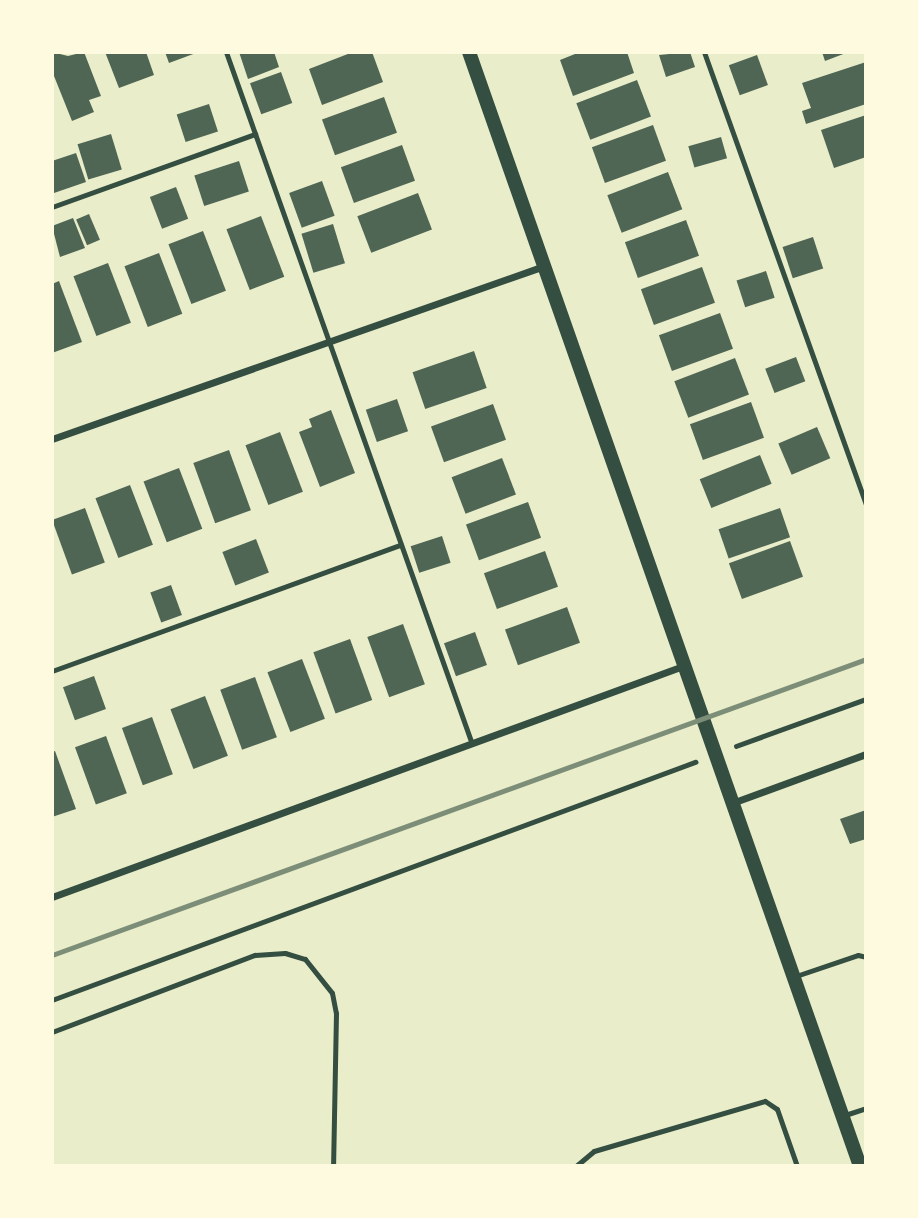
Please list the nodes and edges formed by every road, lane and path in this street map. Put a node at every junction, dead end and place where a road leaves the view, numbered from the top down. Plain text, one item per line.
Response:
1 (226, 52) edge
2 (469, 52) edge
3 (704, 52) edge
4 (255, 134) junction
5 (52, 207) edge
6 (545, 266) junction
7 (329, 342) junction
8 (52, 439) edge
9 (866, 505) edge
10 (401, 545) junction
11 (683, 666) junction
12 (52, 671) edge
13 (866, 699) edge
14 (472, 744) junction
15 (728, 749) dead end
16 (866, 754) edge
17 (702, 759) dead end
18 (731, 803) junction
19 (52, 897) edge
20 (866, 957) edge
21 (793, 977) junction
22 (52, 1000) edge
23 (52, 1032) edge
24 (866, 1108) edge
25 (842, 1116) junction
26 (333, 1166) edge
27 (576, 1166) edge
28 (797, 1166) edge
29 (860, 1166) edge

1 - 4 lane
2 - 6 main road
3 - 9 lane
4 - 5 lane
4 - 7 lane
6 - 7 street
6 - 11 main road
7 - 8 street
7 - 10 lane
10 - 12 lane
10 - 14 lane
11 - 14 street
11 - 18 main road
13 - 15 path
14 - 19 street
16 - 18 street
17 - 22 path
18 - 21 main road
20 - 21 lane
21 - 25 main road
23 - 26 lane
24 - 25 lane
25 - 29 main road
27 - 28 lane

